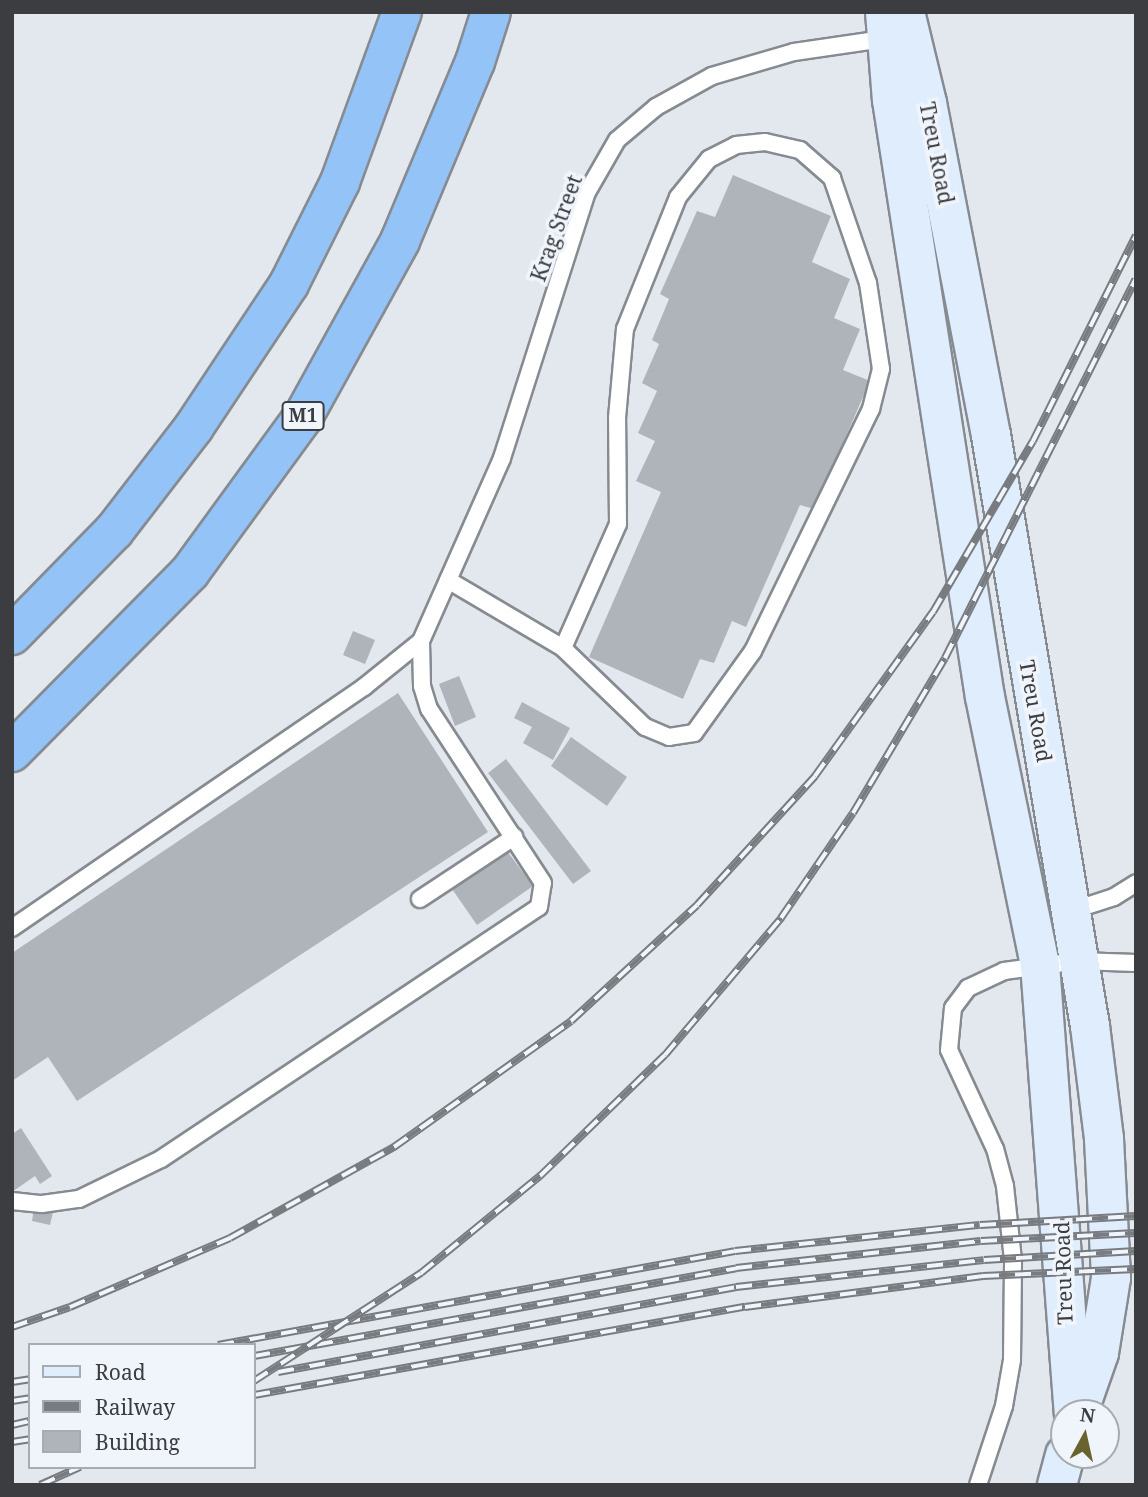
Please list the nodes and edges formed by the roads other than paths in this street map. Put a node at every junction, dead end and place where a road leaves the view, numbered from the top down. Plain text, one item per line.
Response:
1 (402, 12) edge
2 (491, 12) edge
3 (897, 24) edge
4 (448, 580) junction
5 (12, 635) edge
6 (421, 641) junction
7 (563, 648) junction
8 (12, 752) edge
9 (514, 837) junction
10 (1136, 883) edge
11 (421, 899) dead end
12 (1071, 911) junction
13 (12, 929) edge
14 (1078, 961) junction
15 (1136, 963) edge
16 (1040, 964) junction
17 (12, 1201) edge
18 (1075, 1399) edge
19 (1081, 1399) edge
20 (978, 1485) edge

1 - 5 highway
2 - 8 highway, M1
3 - 4 lane, Krag Street
3 - 12 street, Treu Road
3 - 16 street, Treu Road
4 - 6 lane, Krag Street
4 - 7 lane
6 - 9 lane
6 - 13 lane
7 - 7 lane
9 - 11 lane
9 - 17 lane
10 - 12 lane
12 - 14 street, Treu Road
14 - 15 lane
14 - 16 lane
14 - 19 street, Treu Road
16 - 18 street, Treu Road
16 - 20 lane

